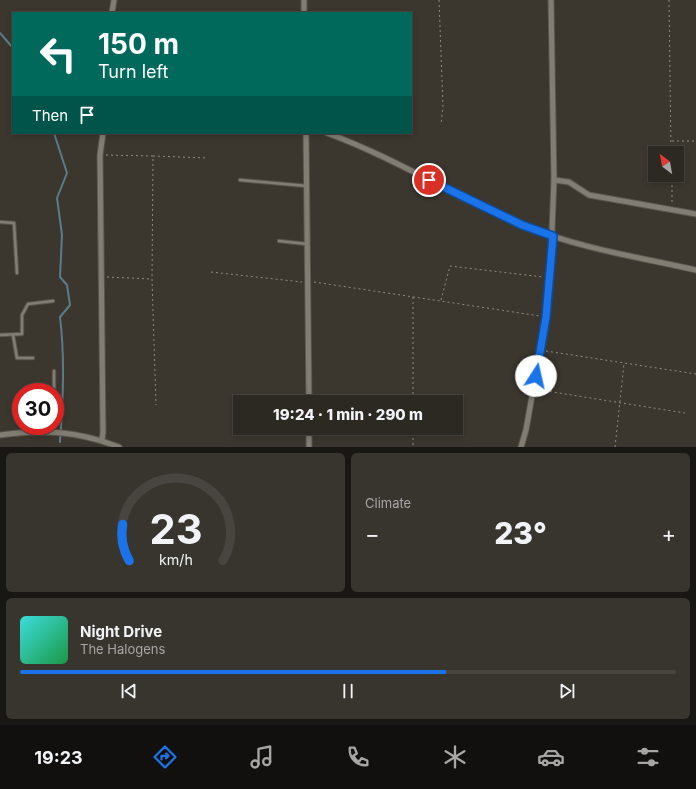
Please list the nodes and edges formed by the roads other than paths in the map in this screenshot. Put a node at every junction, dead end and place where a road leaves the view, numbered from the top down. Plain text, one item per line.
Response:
1 (114, 0) edge
2 (304, 0) edge
3 (551, 0) edge
4 (112, 12) edge
5 (304, 12) edge
6 (103, 134) edge
7 (306, 134) edge
8 (330, 134) edge
9 (240, 180) dead end
10 (554, 180) junction
11 (307, 186) junction
12 (696, 214) edge
13 (0, 222) edge
14 (553, 236) junction
15 (279, 241) dead end
16 (308, 244) junction
17 (696, 270) edge
18 (17, 274) dead end
19 (52, 301) dead end
20 (0, 335) edge
21 (13, 335) junction
22 (33, 358) dead end
23 (54, 371) dead end
24 (54, 383) edge
25 (309, 395) edge
26 (64, 431) edge
27 (12, 434) edge
28 (0, 435) edge
29 (309, 435) edge
30 (102, 440) junction
31 (119, 447) edge
32 (309, 447) edge
33 (521, 447) edge

1 - 4 street
2 - 5 street
3 - 10 street
6 - 30 street
7 - 11 street
8 - 14 street
9 - 11 lane
10 - 12 street
10 - 14 street
11 - 16 street
13 - 18 lane
14 - 17 street
14 - 33 street
15 - 16 lane
16 - 25 street
19 - 21 lane
20 - 21 lane
21 - 22 lane
23 - 24 lane
26 - 30 street
27 - 28 street
29 - 32 street
30 - 31 street

